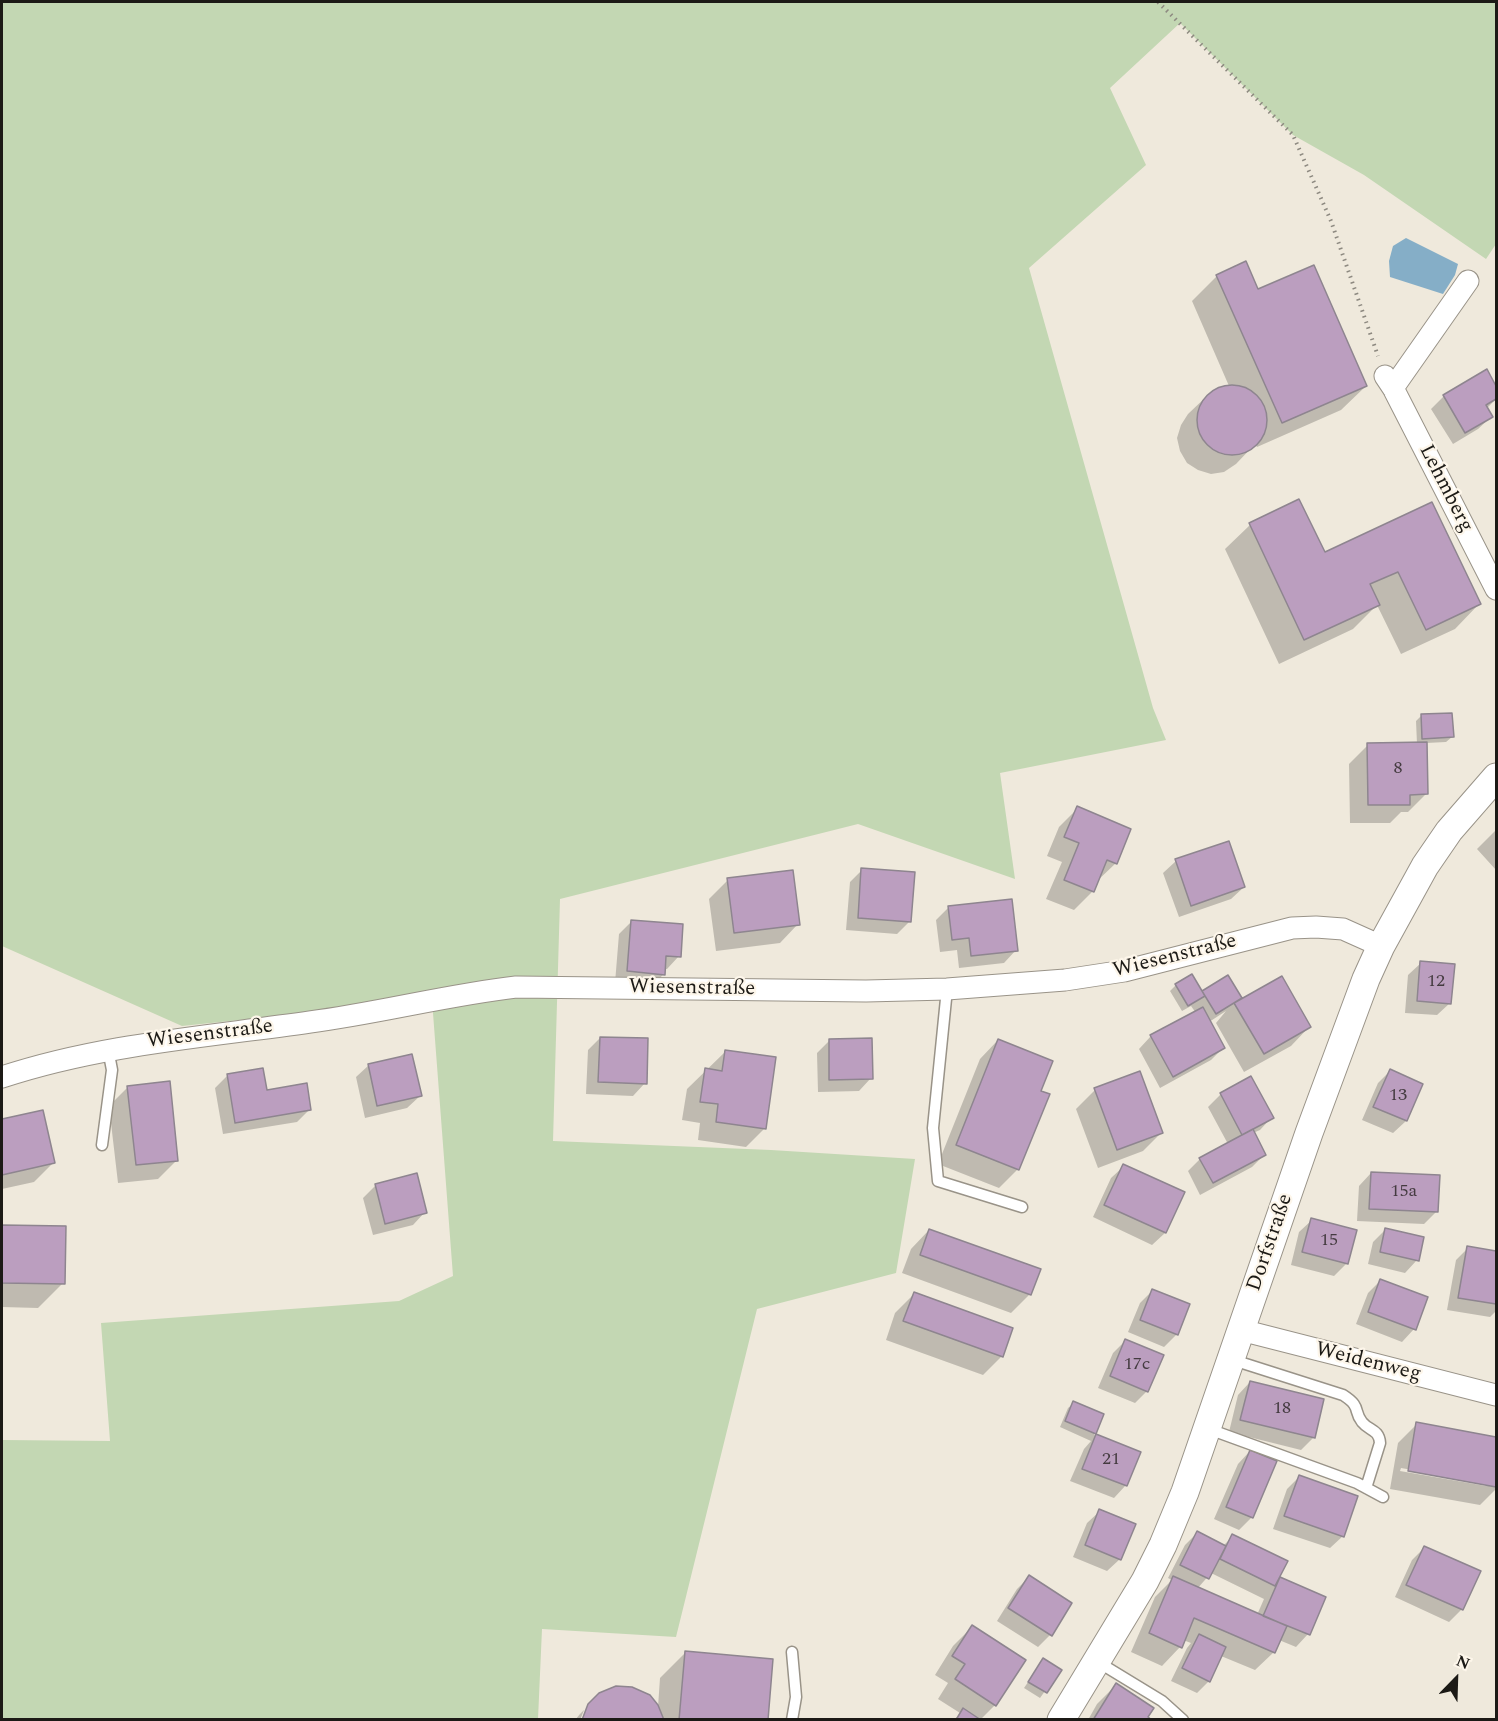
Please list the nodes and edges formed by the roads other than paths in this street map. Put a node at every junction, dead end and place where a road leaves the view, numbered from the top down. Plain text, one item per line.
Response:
1 (1468, 280) dead end
2 (1497, 589) edge
3 (1497, 777) edge
4 (1382, 946) junction
5 (946, 989) junction
6 (108, 1049) junction
7 (2, 1077) edge
8 (102, 1145) dead end
9 (1022, 1207) dead end
10 (1241, 1330) junction
11 (1230, 1359) junction
12 (1497, 1395) edge
13 (1206, 1428) junction
14 (1366, 1488) junction
15 (1383, 1497) dead end
16 (792, 1652) dead end
17 (1098, 1661) junction
18 (792, 1719) edge
19 (1061, 1719) edge
20 (1183, 1719) edge

1 - 2 street, Lehmberg
3 - 4 street, Dorfstraße
4 - 5 street, Wiesenstraße
4 - 10 street, Dorfstraße
5 - 6 street, Wiesenstraße
5 - 9 lane
6 - 7 street, Wiesenstraße
6 - 8 lane
10 - 11 street, Dorfstraße
10 - 12 street, Weidenweg
11 - 13 street, Dorfstraße
11 - 14 lane
13 - 14 lane
13 - 17 street, Dorfstraße
14 - 15 lane
16 - 18 lane
17 - 19 street, Dorfstraße
17 - 20 lane

